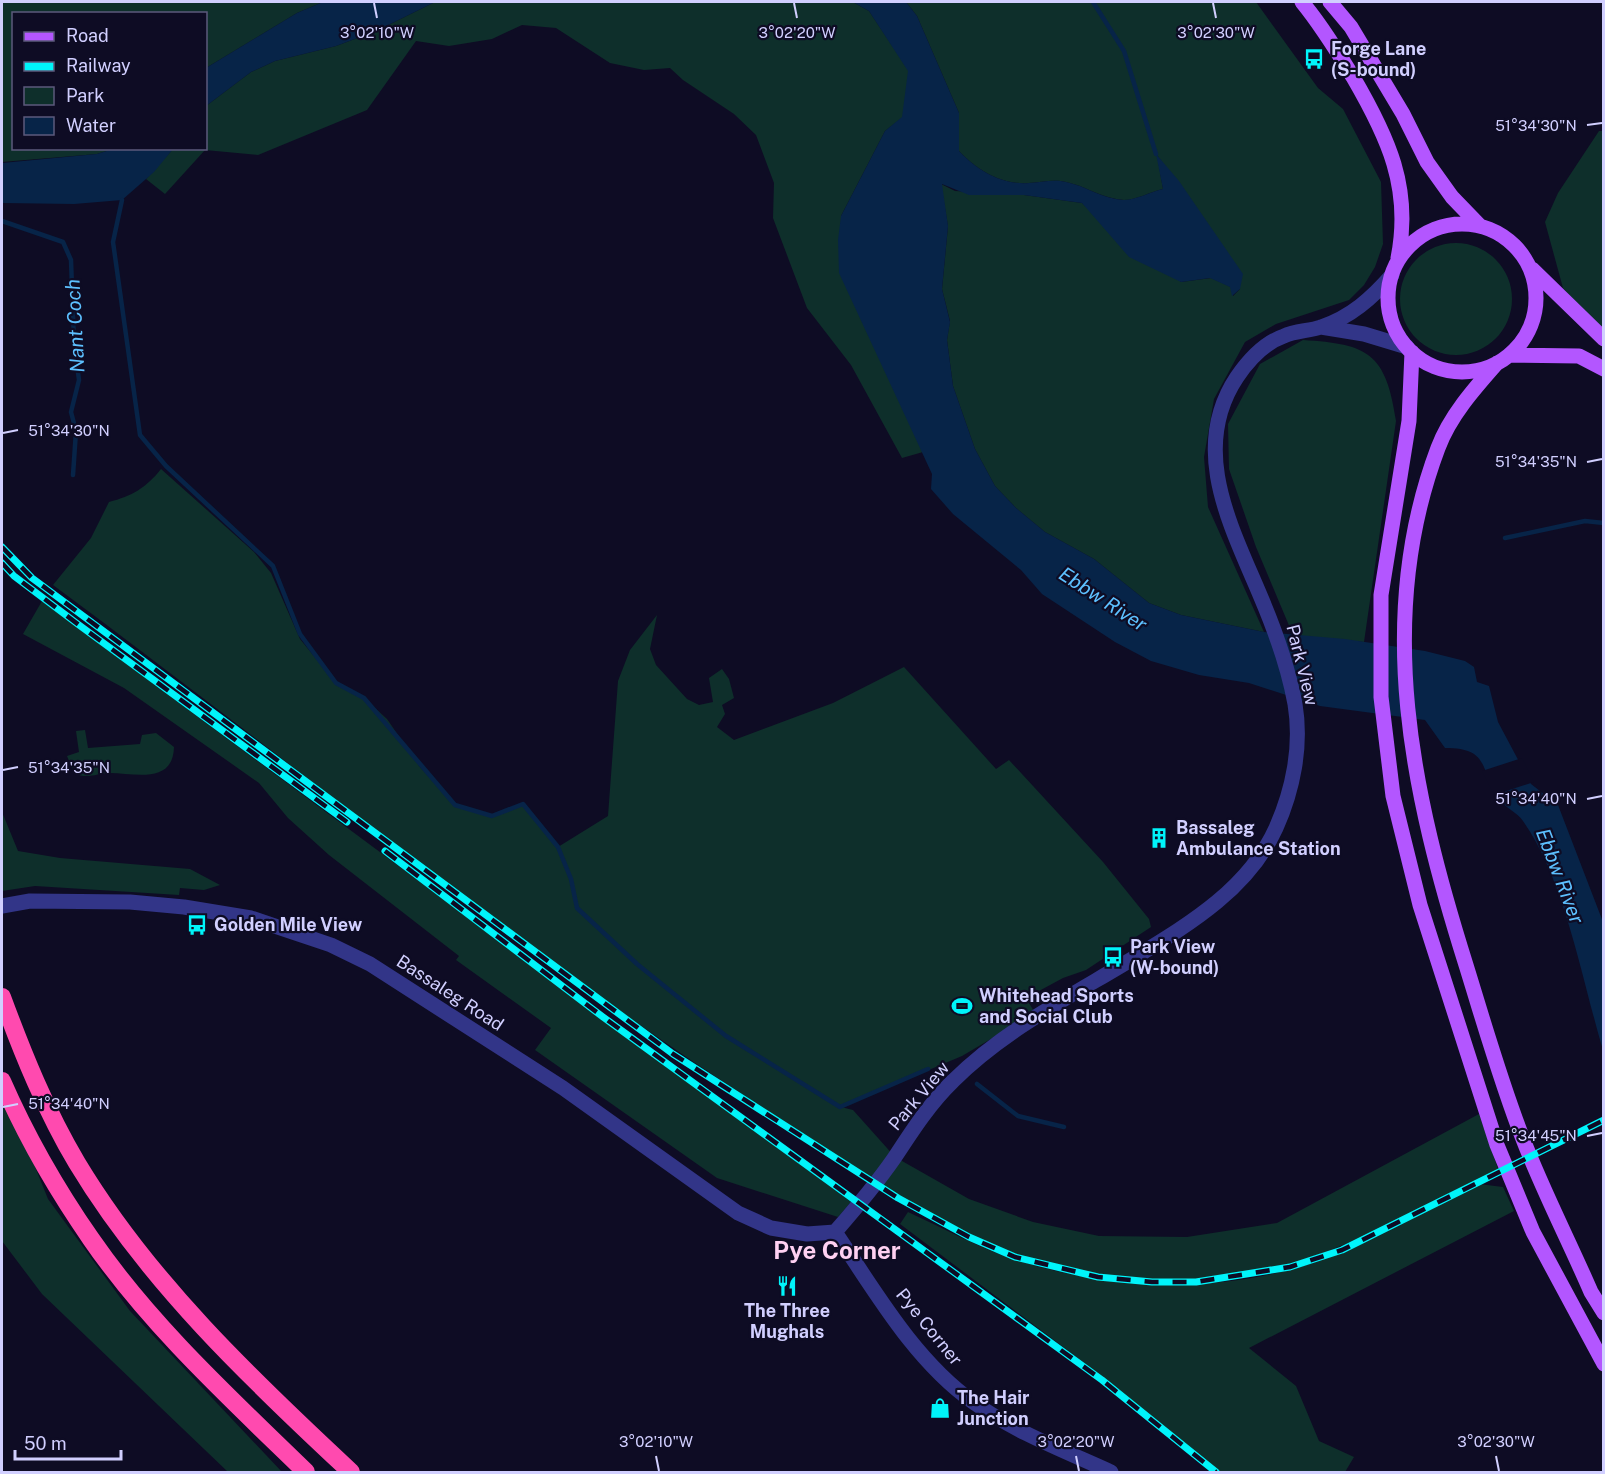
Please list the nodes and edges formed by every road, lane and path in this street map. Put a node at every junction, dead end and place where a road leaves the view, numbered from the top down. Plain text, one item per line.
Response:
1 (1302, 2) edge
2 (1330, 2) edge
3 (1480, 226) junction
4 (1530, 267) junction
5 (1395, 268) junction
6 (1321, 327) junction
7 (1604, 339) edge
8 (1410, 350) junction
9 (1503, 359) junction
10 (1604, 369) edge
11 (2, 906) edge
12 (2, 997) edge
13 (2, 1081) edge
14 (835, 1232) junction
15 (1604, 1313) edge
16 (1604, 1364) edge
17 (306, 1473) edge
18 (351, 1473) edge
19 (1111, 1473) edge

1 - 5 main road
2 - 3 main road
3 - 4 main road
3 - 5 main road
4 - 7 main road
4 - 9 main road
5 - 6 street, Park View
5 - 8 main road
6 - 8 street, Park View
6 - 14 street, Park View
8 - 9 main road
8 - 16 main road
9 - 10 main road
9 - 15 main road
11 - 14 street, Bassaleg Road
12 - 18 highway
13 - 17 highway
14 - 19 street, Pye Corner

